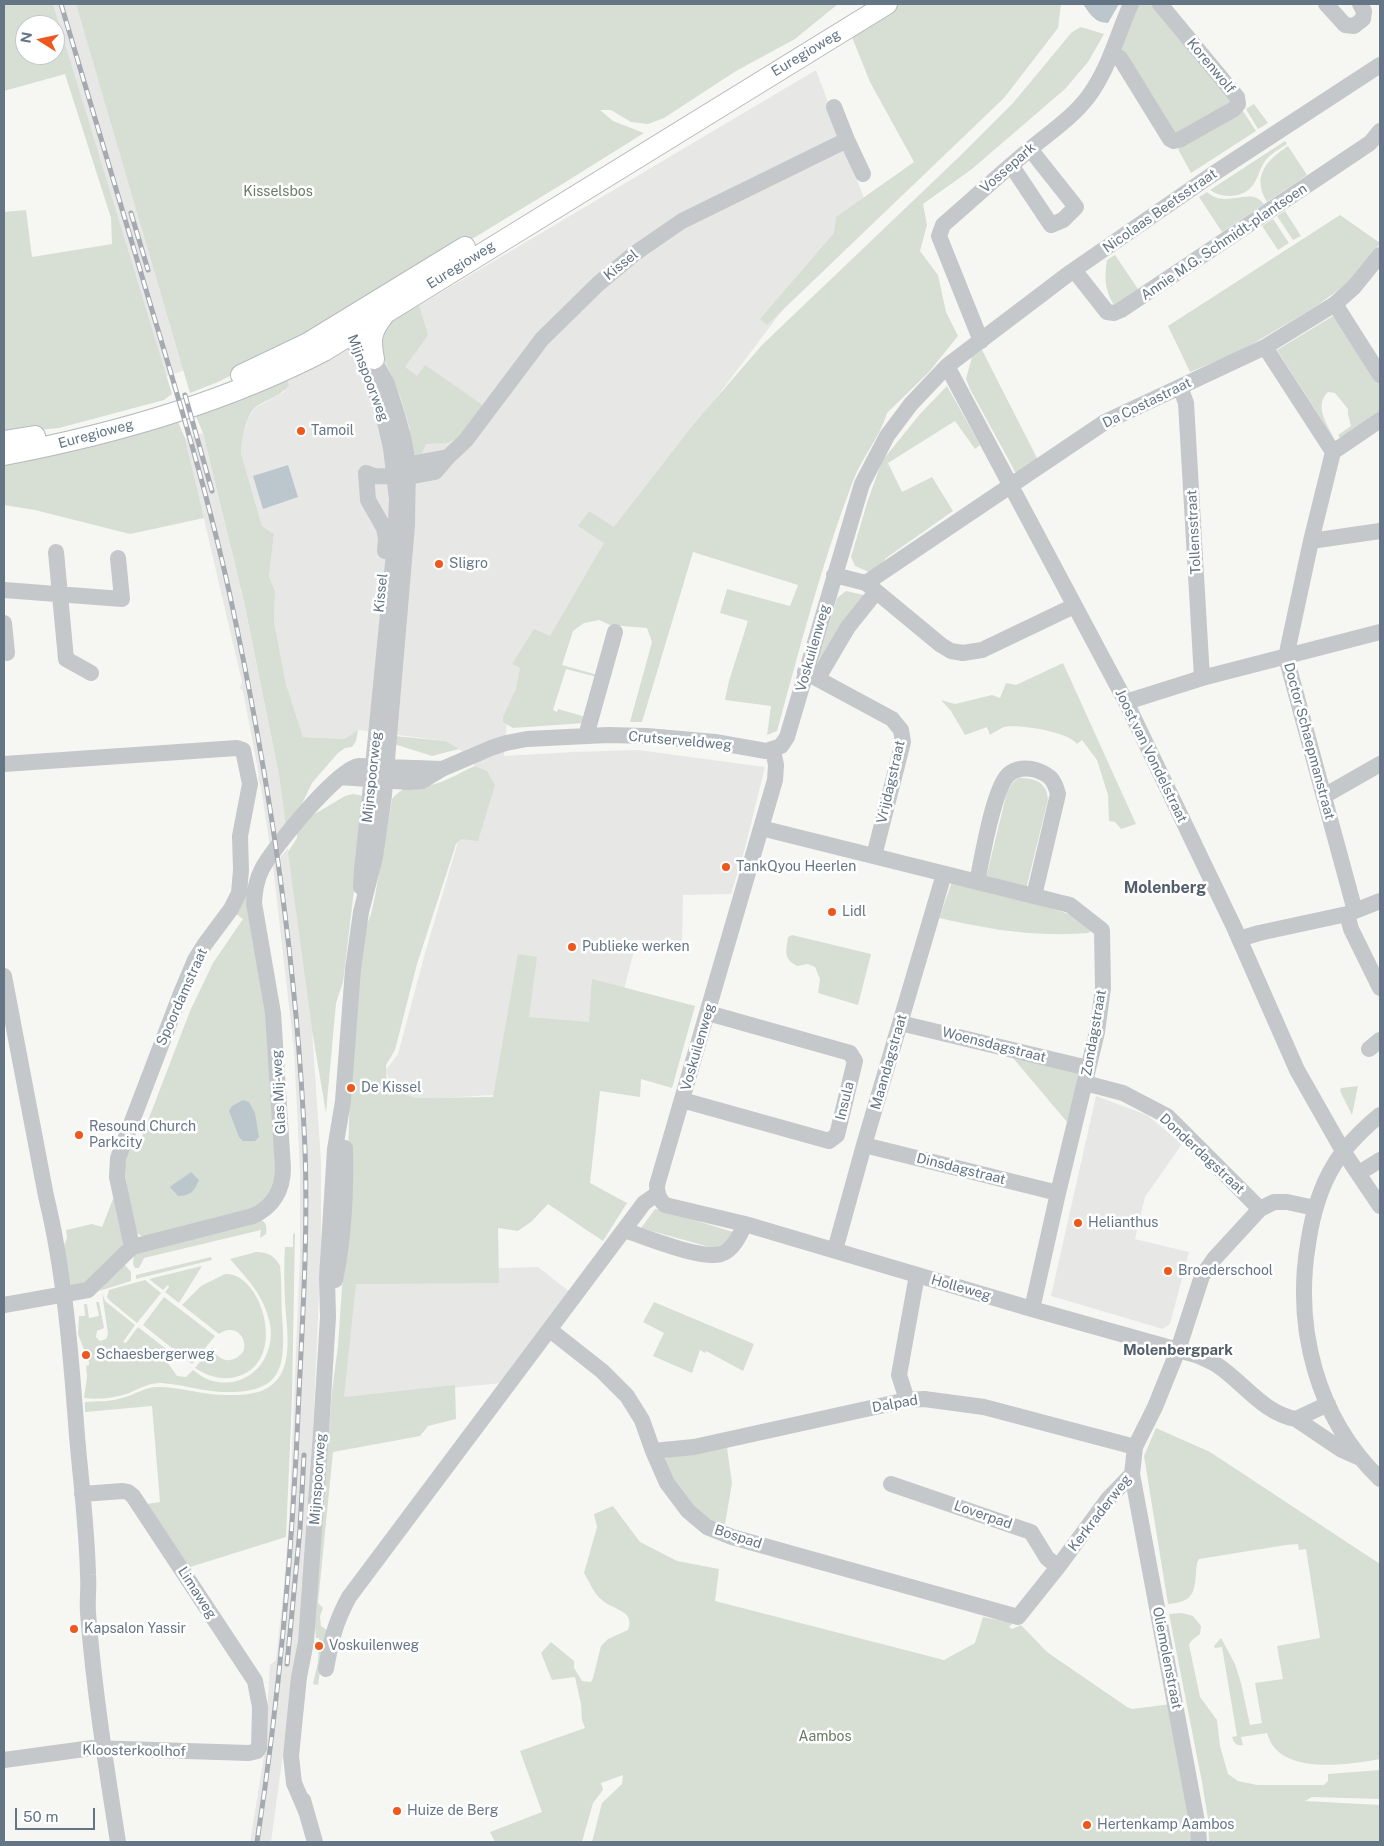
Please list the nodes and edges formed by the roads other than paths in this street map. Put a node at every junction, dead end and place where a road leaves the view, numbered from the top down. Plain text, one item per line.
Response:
1 (861, 4) edge
2 (887, 4) edge
3 (1131, 4) edge
4 (1160, 4) edge
5 (1326, 4) edge
6 (1360, 4) edge
7 (1112, 55) junction
8 (1380, 64) edge
9 (834, 107) dead end
10 (1380, 132) edge
11 (846, 140) junction
12 (1030, 149) junction
13 (1011, 165) junction
14 (863, 174) dead end
15 (1380, 255) edge
16 (1074, 270) junction
17 (423, 272) junction
18 (1335, 304) junction
19 (385, 313) junction
20 (351, 331) junction
21 (980, 341) junction
22 (1264, 347) junction
23 (289, 353) junction
24 (374, 359) junction
25 (947, 366) junction
26 (1380, 375) edge
27 (1180, 387) junction
28 (1380, 420) edge
29 (4, 441) edge
30 (1333, 452) junction
31 (4, 455) edge
32 (401, 472) junction
33 (1011, 487) junction
34 (1380, 531) edge
35 (1311, 541) junction
36 (56, 552) dead end
37 (118, 558) dead end
38 (834, 575) junction
39 (871, 587) junction
40 (4, 590) edge
41 (60, 595) junction
42 (1074, 606) junction
43 (4, 623) edge
44 (615, 632) dead end
45 (1380, 632) edge
46 (7, 652) dead end
47 (1286, 657) junction
48 (375, 658) dead end
49 (90, 672) dead end
50 (812, 675) junction
51 (1202, 678) junction
52 (1126, 702) junction
53 (586, 736) junction
54 (773, 750) junction
55 (4, 764) edge
56 (1380, 764) edge
57 (380, 773) junction
58 (1324, 796) junction
59 (761, 828) junction
60 (874, 856) junction
61 (944, 874) junction
62 (977, 882) junction
63 (1034, 896) junction
64 (1380, 901) edge
65 (1351, 913) junction
66 (1239, 939) junction
67 (4, 976) edge
68 (1380, 988) edge
69 (708, 1013) junction
70 (900, 1022) junction
71 (1087, 1076) junction
72 (682, 1100) junction
73 (1380, 1115) edge
74 (864, 1145) junction
75 (1343, 1151) junction
76 (1380, 1160) edge
77 (1358, 1173) junction
78 (1058, 1193) junction
79 (657, 1194) junction
80 (1380, 1206) edge
81 (1315, 1208) junction
82 (1260, 1209) junction
83 (745, 1224) junction
84 (624, 1230) junction
85 (132, 1247) junction
86 (835, 1250) junction
87 (917, 1275) junction
88 (64, 1295) junction
89 (4, 1305) edge
90 (1032, 1309) junction
91 (550, 1330) junction
92 (1178, 1350) junction
93 (907, 1400) junction
94 (1328, 1404) junction
95 (1296, 1419) junction
96 (1135, 1447) junction
97 (653, 1451) junction
98 (1362, 1458) junction
99 (1132, 1474) junction
100 (1380, 1479) edge
101 (892, 1484) dead end
102 (82, 1494) junction
103 (1058, 1567) junction
104 (1018, 1616) joint
105 (326, 1669) dead end
106 (260, 1744) joint
107 (103, 1749) junction
108 (4, 1760) edge
109 (118, 1842) edge
110 (315, 1842) edge
111 (1199, 1842) edge

1 - 17 main road, Euregioweg
2 - 19 main road, Euregioweg
3 - 7 street, Vossepark
4 - 7 street, Korenwolf
5 - 6 street
7 - 12 street, Vossepark
8 - 16 street, Nicolaas Beetsstraat
9 - 11 street
10 - 16 street, Annie M.G. Schmidt-plantsoen
11 - 14 street
11 - 32 street, Kissel
12 - 13 street, Vossepark
12 - 13 street
13 - 21 street, Vossepark
15 - 18 street, Da Costastraat
16 - 21 street, Nicolaas Beetsstraat
17 - 20 main road
17 - 23 main road, Euregioweg
18 - 22 street, Da Costastraat
18 - 26 street
19 - 20 main road, Euregioweg
19 - 24 main road
20 - 23 main road
20 - 24 street, Mijnspoorweg
20 - 31 main road, Euregioweg
20 - 32 street, Mijnspoorweg
21 - 25 street, Nicolaas Beetsstraat
22 - 27 street, Da Costastraat
22 - 30 street
23 - 29 main road, Euregioweg
24 - 32 street, Mijnspoorweg
25 - 33 street, Joost van Vondelstraat
25 - 38 street, Voskuilenweg
27 - 33 street, Da Costastraat
27 - 51 street, Tollensstraat
28 - 30 street
30 - 35 street, Doctor Schaepmanstraat
32 - 48 street, Kissel
32 - 57 street, Mijnspoorweg
33 - 39 street, Da Costastraat
33 - 42 street, Joost van Vondelstraat
34 - 35 street
35 - 47 street, Doctor Schaepmanstraat
36 - 41 street
37 - 41 street
38 - 39 street
38 - 50 street, Voskuilenweg
39 - 42 street
39 - 50 street, Voskuilenweg
40 - 41 street
41 - 49 street
42 - 52 street, Joost van Vondelstraat
43 - 46 street
44 - 53 street
45 - 47 street
47 - 51 street
47 - 58 street, Doctor Schaepmanstraat
50 - 54 street, Voskuilenweg
50 - 60 street, Vrijdagstraat
51 - 52 street
52 - 66 street, Joost van Vondelstraat
53 - 54 street, Crutserveldweg
53 - 57 street, Crutserveldweg
54 - 59 street, Voskuilenweg
55 - 85 street, Spoordamstraat
56 - 58 street
57 - 85 street, Glas Mij-weg
57 - 110 street, Mijnspoorweg
58 - 65 street, Doctor Schaepmanstraat
59 - 60 street, Zondagstraat
59 - 69 street, Voskuilenweg
60 - 61 street, Zondagstraat
61 - 62 street, Zondagstraat
61 - 70 street, Maandagstraat
62 - 63 street, Zondagstraat
62 - 63 street
63 - 71 street, Zondagstraat
64 - 65 street
65 - 66 street
65 - 68 street, Doctor Schaepmanstraat
66 - 75 street, Joost van Vondelstraat
67 - 88 street
69 - 72 street, Voskuilenweg
69 - 72 street, Insula
70 - 71 street, Woensdagstraat
70 - 74 street, Maandagstraat
71 - 78 street, Zondagstraat
71 - 82 street, Donderdagstraat
72 - 79 street, Voskuilenweg
73 - 75 street
74 - 78 street, Dinsdagstraat
74 - 86 street, Maandagstraat
75 - 77 street, Joost van Vondelstraat
75 - 81 street
76 - 77 street
77 - 80 street, Joost van Vondelstraat
78 - 90 street, Zondagstraat
79 - 83 street, Holleweg
79 - 84 street
81 - 82 street
81 - 94 street
82 - 92 street, Kerkraderweg
83 - 84 street
83 - 86 street, Holleweg
84 - 91 street
85 - 88 street, Glas Mij-weg
86 - 87 street, Holleweg
87 - 90 street, Holleweg
87 - 93 street
88 - 89 street, Glas Mij-weg
88 - 102 street
90 - 92 street, Holleweg
91 - 97 street, Bospad
91 - 105 street
92 - 95 street, Holleweg
92 - 96 street, Kerkraderweg
93 - 96 street, Dalpad
93 - 97 street, Dalpad
94 - 95 street
94 - 98 street
95 - 98 street, Holleweg
96 - 99 street, Kerkraderweg
97 - 104 street, Bospad
98 - 100 street
99 - 103 street, Kerkraderweg
99 - 111 street, Oliemolenstraat
101 - 103 street, Loverpad
102 - 106 street, Limaweg
102 - 107 street
103 - 104 street, Kerkraderweg
106 - 107 street, Kloosterkoolhof
107 - 108 street, Kloosterkoolhof
107 - 109 street

